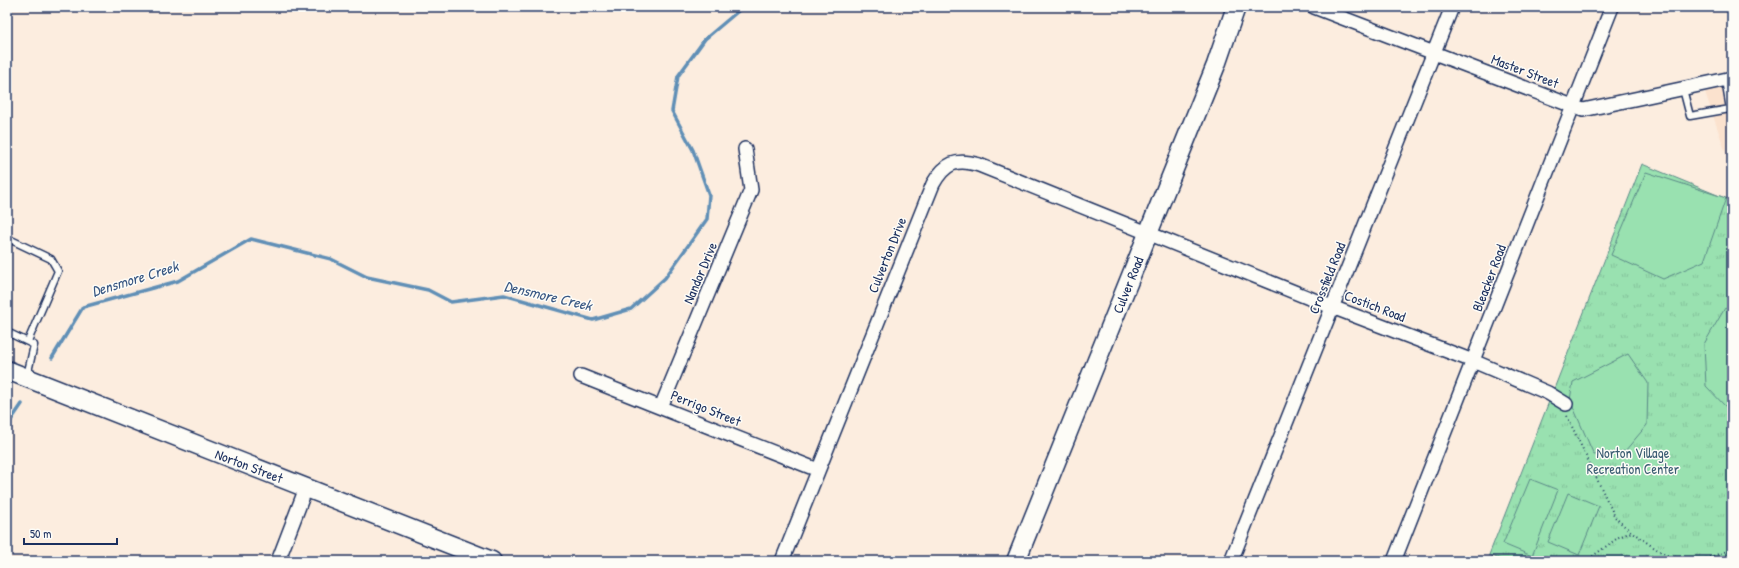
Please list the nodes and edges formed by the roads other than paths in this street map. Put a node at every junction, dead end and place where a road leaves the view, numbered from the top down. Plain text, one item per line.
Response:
1 (1236, 7) edge
2 (1314, 7) edge
3 (1452, 7) edge
4 (1612, 7) edge
5 (1433, 53) junction
6 (1728, 79) edge
7 (1683, 89) junction
8 (1573, 107) junction
9 (1731, 108) edge
10 (745, 149) dead end
11 (1149, 233) junction
12 (7, 238) edge
13 (1333, 307) junction
14 (7, 332) edge
15 (28, 341) junction
16 (1473, 361) junction
17 (7, 370) edge
18 (581, 376) dead end
19 (26, 378) junction
20 (661, 407) junction
21 (1566, 408) road end
22 (818, 470) junction
23 (306, 488) junction
24 (480, 559) edge
25 (278, 561) edge
26 (782, 561) edge
27 (1016, 561) edge
28 (1231, 561) edge
29 (1394, 561) edge

1 - 11 main road, Culver Road
2 - 5 street, Master Street
3 - 5 street, Crossfield Road
4 - 8 street, Bleacker Road
5 - 8 street, Master Street
5 - 13 street, Crossfield Road
6 - 7 street, Master Street
6 - 9 lane
7 - 8 street, Master Street
7 - 9 lane
8 - 16 street, Bleacker Road
10 - 20 street, Nandor Drive
11 - 13 street, Costich Road
11 - 22 street, Culverton Drive
11 - 27 main road, Culver Road
12 - 15 lane
13 - 16 street, Costich Road
13 - 28 street, Crossfield Road
14 - 15 lane
15 - 19 lane
16 - 21 street, Costich Road
16 - 29 street, Bleacker Road
17 - 19 main road, Norton Street
18 - 20 street, Perrigo Street
19 - 23 main road, Norton Street
20 - 22 street, Perrigo Street
22 - 26 street, Culverton Drive
23 - 24 main road, Norton Street
23 - 25 street

